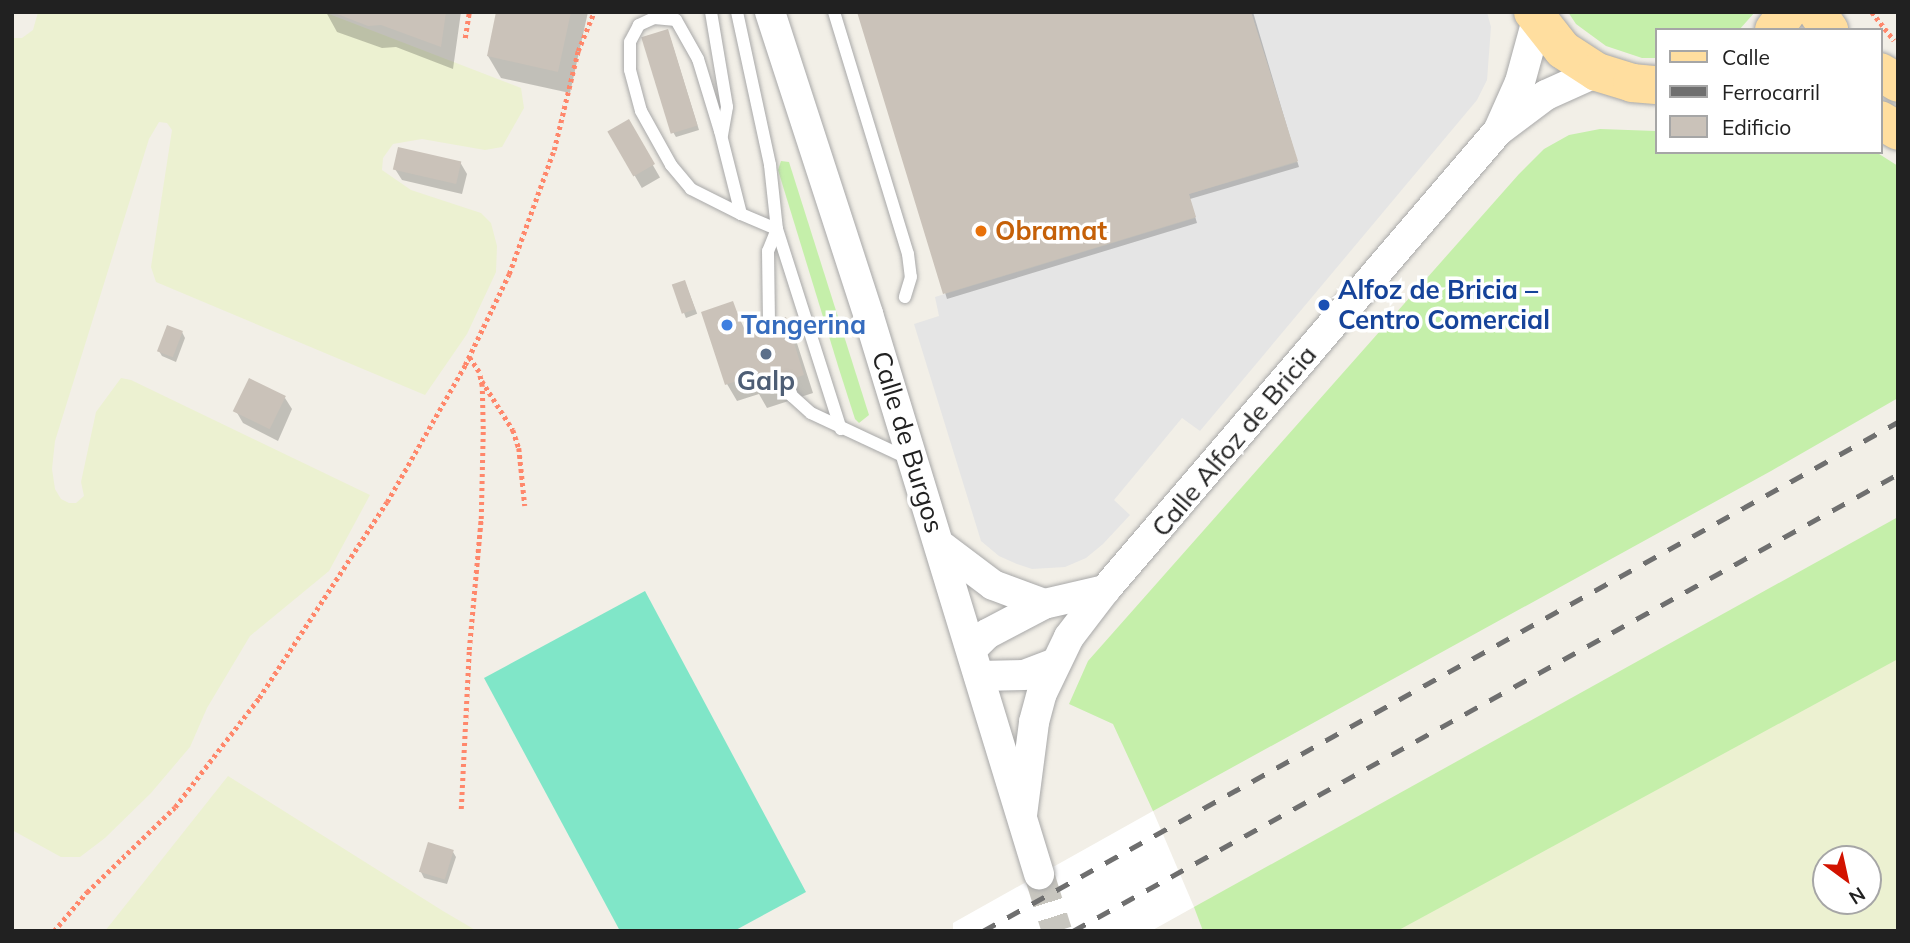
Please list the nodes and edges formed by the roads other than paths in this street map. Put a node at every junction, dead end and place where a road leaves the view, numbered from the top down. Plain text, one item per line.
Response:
1 (711, 12) edge
2 (737, 12) edge
3 (770, 12) edge
4 (834, 12) edge
5 (1787, 12) edge
6 (1817, 12) edge
7 (1535, 16) edge
8 (1775, 28) edge
9 (1828, 28) edge
10 (1597, 72) junction
11 (1882, 73) edge
12 (1898, 83) edge
13 (1654, 85) edge
14 (1882, 121) edge
15 (1498, 131) junction
16 (1898, 131) edge
17 (722, 136) junction
18 (741, 214) junction
19 (777, 229) junction
20 (905, 298) dead end
21 (769, 323) dead end
22 (786, 381) dead end
23 (841, 429) junction
24 (912, 460) junction
25 (940, 545) junction
26 (1104, 590) junction
27 (1044, 604) junction
28 (976, 662) junction
29 (1055, 663) junction
30 (1022, 815) junction
31 (1039, 874) tunnel mouth

1 - 17 lane
2 - 19 lane
3 - 24 street, Calle de Burgos
4 - 20 lane
5 - 8 main road
6 - 9 main road
7 - 10 main road
7 - 15 street, Calle Alfoz de Bricia
10 - 13 main road
10 - 15 street, Calle Alfoz de Bricia
11 - 12 main road
14 - 16 main road
15 - 26 street, Calle Alfoz de Bricia
17 - 18 lane
17 - 18 lane
18 - 19 lane
19 - 21 lane
19 - 23 lane
22 - 23 lane
23 - 24 lane
24 - 25 street, Calle de Burgos
25 - 27 street
25 - 28 street, Calle de Burgos
26 - 27 street
26 - 29 street, Calle Alfoz de Bricia
27 - 28 street
28 - 29 street
28 - 30 street, Calle de Burgos
29 - 30 street, Calle Alfoz de Bricia
30 - 31 street, Calle de Burgos

